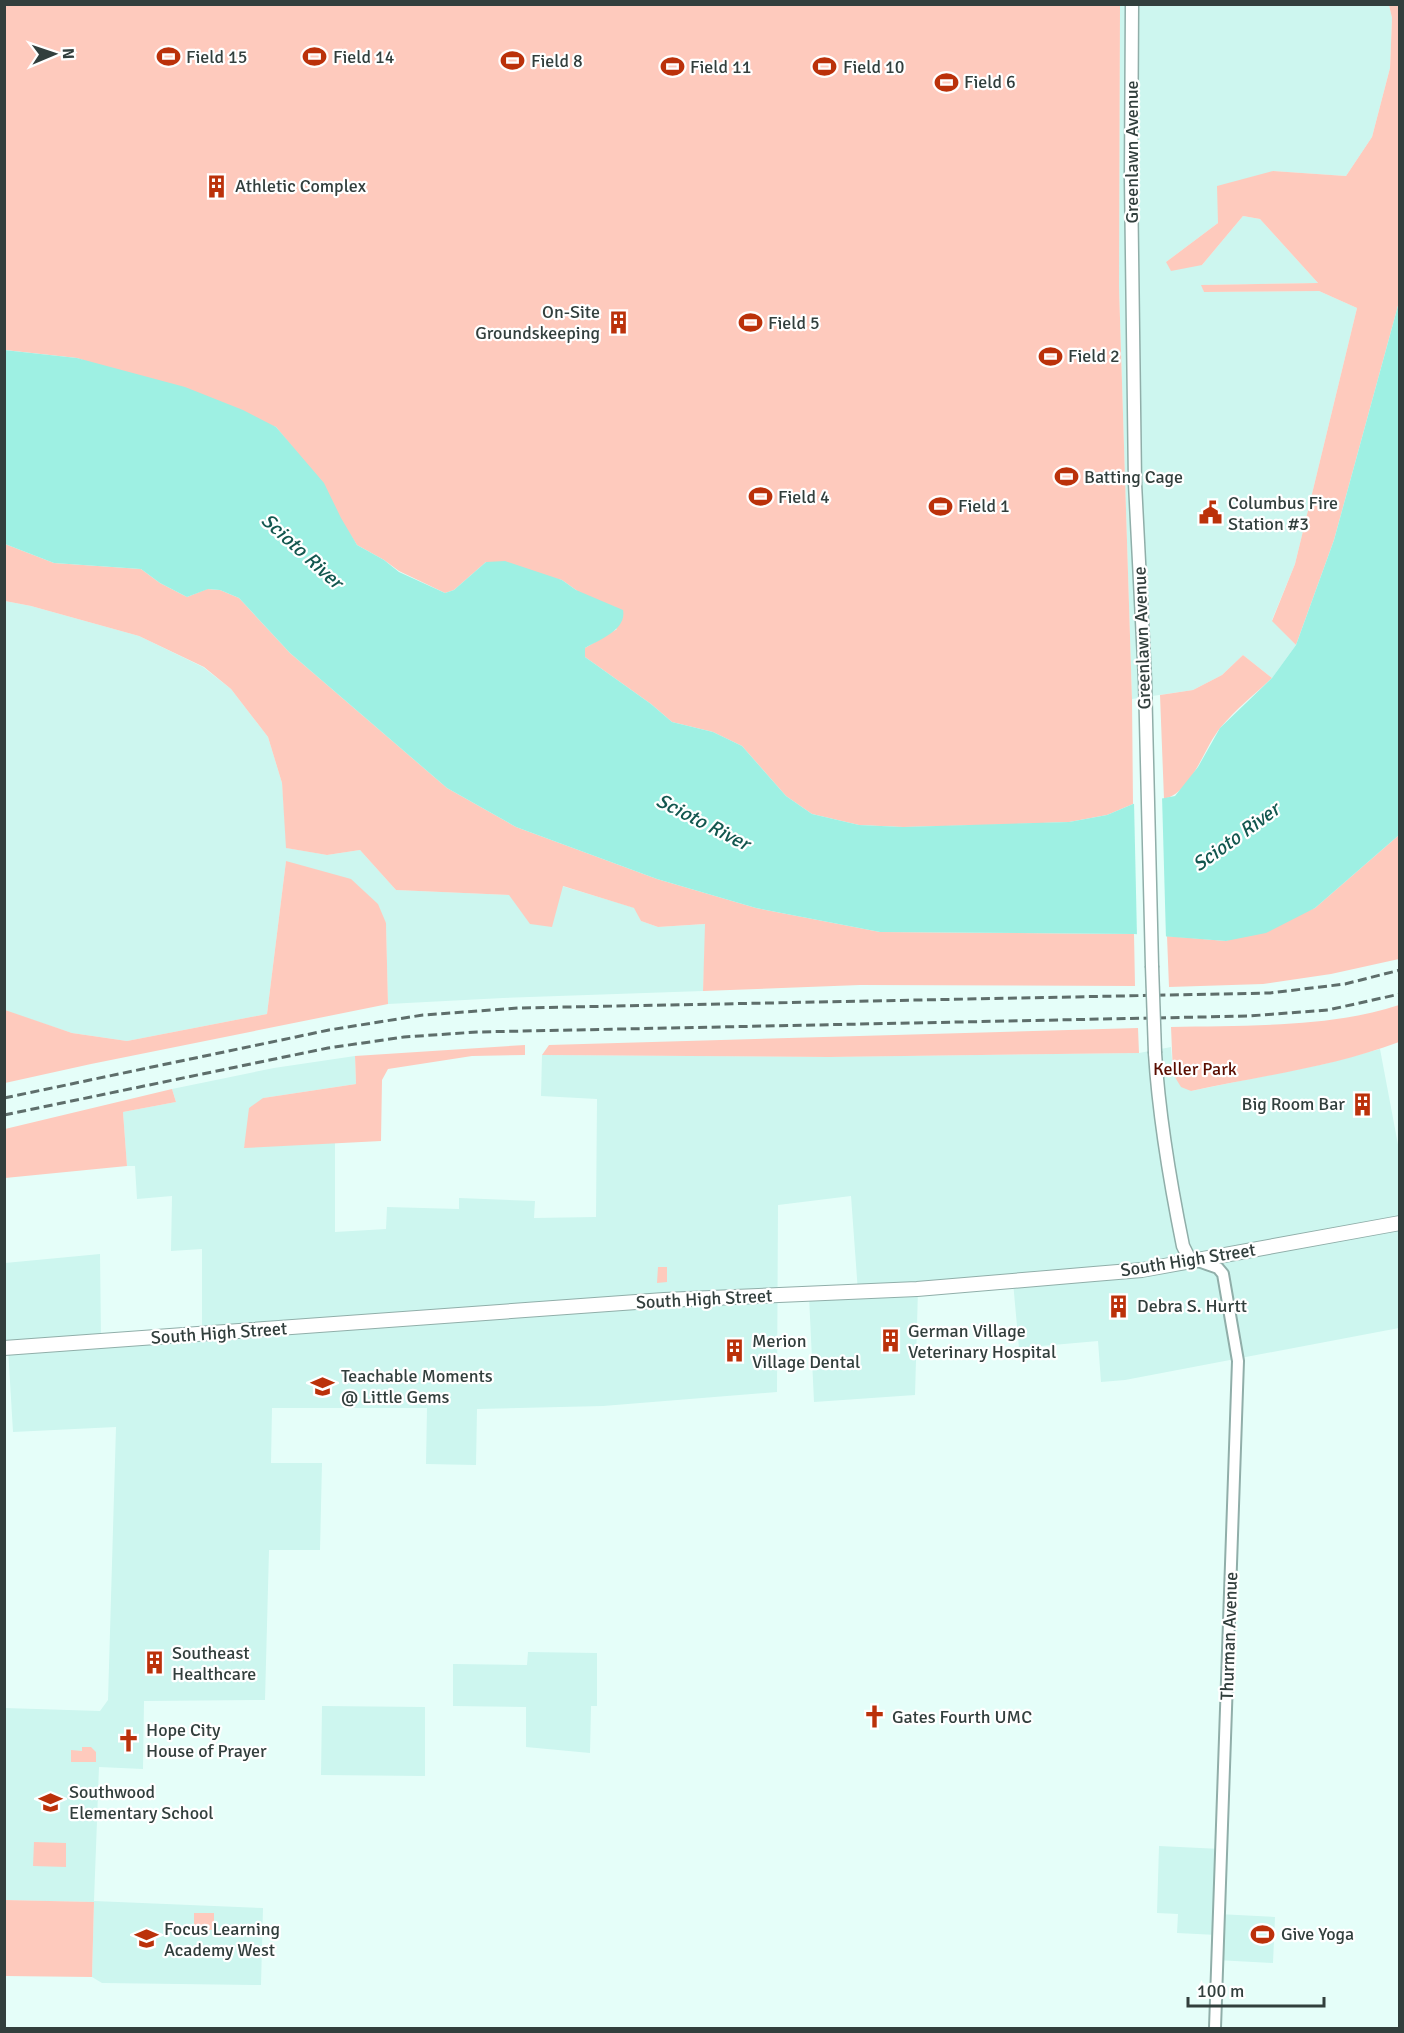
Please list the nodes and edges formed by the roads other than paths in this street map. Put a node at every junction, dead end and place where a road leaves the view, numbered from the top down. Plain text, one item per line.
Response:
1 (1132, 4) edge
2 (1400, 1223) edge
3 (1197, 1261) junction
4 (4, 1348) edge
5 (1215, 2028) edge

1 - 3 main road, Greenlawn Avenue, bridge
2 - 3 main road, South High Street
3 - 4 main road, South High Street
3 - 5 street, Thurman Avenue

